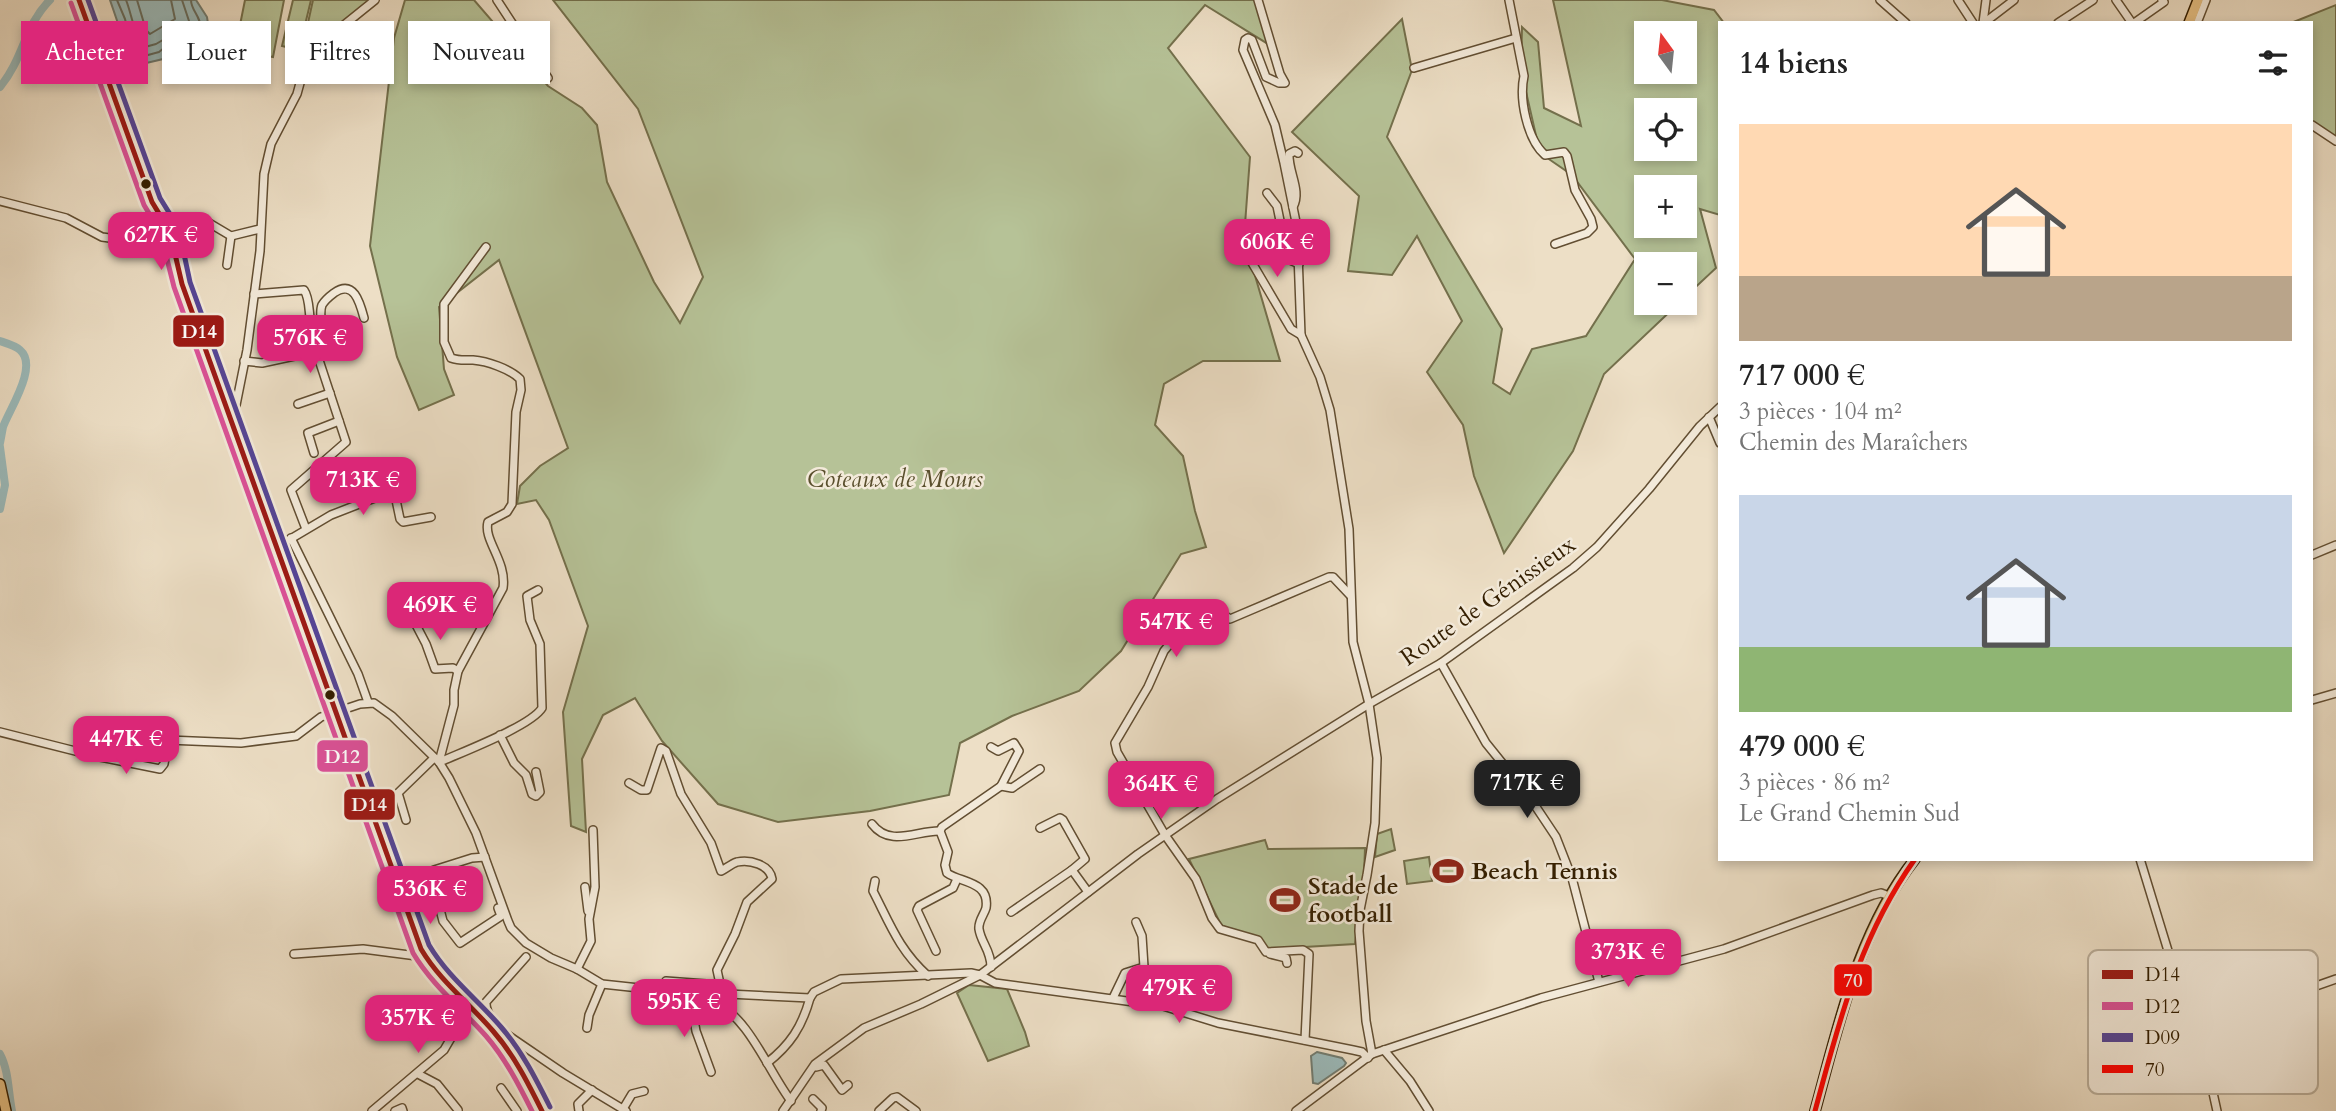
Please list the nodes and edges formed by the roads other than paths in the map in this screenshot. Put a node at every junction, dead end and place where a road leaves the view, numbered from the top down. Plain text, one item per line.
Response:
1 (79, 0) edge
2 (375, 0) edge
3 (497, 0) edge
4 (1258, 0) edge
5 (1509, 0) edge
6 (1880, 0) edge
7 (1958, 0) edge
8 (1986, 0) edge
9 (2014, 0) edge
10 (2093, 0) edge
11 (2116, 0) edge
12 (2162, 0) edge
13 (2198, 0) edge
14 (2206, 0) edge
15 (511, 21) edge
16 (1904, 21) edge
17 (1972, 21) edge
18 (1983, 21) edge
19 (1986, 21) edge
20 (2061, 21) edge
21 (2132, 21) edge
22 (2136, 21) edge
23 (2190, 21) edge
24 (2198, 21) edge
25 (1516, 38) junction
26 (1414, 68) dead end
27 (2313, 126) edge
28 (2336, 141) edge
29 (1298, 153) dead end
30 (1267, 193) dead end
31 (0, 201) edge
32 (1293, 208) junction
33 (260, 229) junction
34 (231, 236) junction
35 (168, 238) junction
36 (1238, 239) dead end
37 (1555, 244) dead end
38 (486, 247) dead end
39 (1299, 264) junction
40 (227, 265) dead end
41 (254, 294) junction
42 (364, 318) dead end
43 (1301, 335) junction
44 (244, 361) junction
45 (330, 393) junction
46 (298, 404) dead end
47 (236, 405) dead end
48 (1718, 409) edge
49 (1709, 417) junction
50 (339, 421) junction
51 (1718, 438) edge
52 (314, 453) dead end
53 (431, 517) dead end
54 (306, 528) junction
55 (291, 538) junction
56 (2336, 545) edge
57 (277, 547) junction
58 (2313, 555) edge
59 (538, 590) dead end
60 (1350, 595) junction
61 (414, 621) dead end
62 (1441, 663) junction
63 (458, 671) junction
64 (2336, 693) edge
65 (2313, 700) edge
66 (368, 702) junction
67 (1368, 704) junction
68 (337, 712) junction
69 (0, 732) edge
70 (500, 735) junction
71 (991, 747) dead end
72 (436, 760) junction
73 (1040, 769) dead end
74 (536, 772) dead end
75 (629, 783) dead end
76 (1001, 786) junction
77 (406, 820) dead end
78 (872, 824) dead end
79 (1040, 828) dead end
80 (593, 830) dead end
81 (940, 831) junction
82 (1165, 835) junction
83 (485, 857) junction
84 (1911, 861) edge
85 (2141, 861) edge
86 (1072, 870) junction
87 (957, 879) junction
88 (875, 881) dead end
89 (1897, 884) junction
90 (585, 887) dead end
91 (1087, 892) junction
92 (497, 894) junction
93 (1873, 895) junction
94 (1889, 896) junction
95 (1011, 912) dead end
96 (589, 919) junction
97 (1136, 922) dead end
98 (989, 950) junction
99 (2169, 950) edge
100 (936, 951) dead end
101 (1266, 952) junction
102 (294, 954) dead end
103 (424, 955) junction
104 (526, 957) dead end
105 (1004, 957) junction
106 (1287, 963) dead end
107 (989, 968) junction
108 (577, 969) junction
109 (979, 975) junction
110 (928, 976) junction
111 (2336, 979) edge
112 (666, 981) dead end
113 (1192, 981) dead end
114 (1599, 982) junction
115 (602, 984) junction
116 (720, 985) junction
117 (1007, 985) junction
118 (2318, 985) edge
119 (670, 991) junction
120 (722, 993) junction
121 (690, 998) junction
122 (810, 998) junction
123 (1113, 998) junction
124 (1163, 1006) junction
125 (469, 1007) junction
126 (587, 1028) dead end
127 (503, 1037) junction
128 (1305, 1040) junction
129 (1386, 1050) junction
130 (1368, 1058) junction
131 (767, 1063) junction
132 (810, 1071) junction
133 (711, 1072) dead end
134 (418, 1073) junction
135 (0, 1084) edge
136 (848, 1085) dead end
137 (502, 1088) dead end
138 (592, 1090) junction
139 (643, 1091) dead end
140 (813, 1099) dead end
141 (791, 1101) junction
142 (624, 1110) edge
143 (6, 1111) edge
144 (372, 1111) edge
145 (395, 1111) edge
146 (403, 1111) edge
147 (458, 1111) edge
148 (517, 1111) edge
149 (542, 1111) edge
150 (579, 1111) edge
151 (783, 1111) edge
152 (821, 1111) edge
153 (879, 1111) edge
154 (916, 1111) edge
155 (1296, 1111) edge
156 (1429, 1111) edge
157 (1815, 1111) edge

1 - 35 main road
2 - 33 street
3 - 15 street
4 - 32 street
5 - 25 street
6 - 16 street
7 - 17 street
8 - 18 street
9 - 19 street
10 - 20 street
11 - 21 street
12 - 22 street
13 - 23 main road
14 - 24 street
25 - 26 street
25 - 37 street
27 - 28 street
29 - 32 street
30 - 39 street
31 - 35 street
32 - 39 street
33 - 34 street
33 - 41 street
34 - 35 street
34 - 40 street
35 - 57 main road
36 - 43 street
38 - 63 street
39 - 43 street
41 - 42 street
41 - 44 street
43 - 60 street
44 - 45 street
44 - 47 street
45 - 46 street
45 - 50 street
48 - 49 street, Route de Génissieux
49 - 51 street
49 - 62 street, Route de Génissieux
50 - 52 street
50 - 54 street
53 - 54 street
54 - 55 street
55 - 57 street
55 - 66 street
56 - 58 street
57 - 68 main road
59 - 70 street
60 - 67 street
60 - 82 street
61 - 63 street
62 - 67 street, Route de Génissieux
62 - 114 street
63 - 72 street
64 - 65 street
66 - 68 street
66 - 72 street
67 - 82 street, Route de Génissieux
67 - 130 street
68 - 69 street
68 - 103 main road
70 - 72 street
70 - 74 street
71 - 76 street
72 - 77 street
72 - 83 street
73 - 76 street
75 - 116 street
76 - 81 street
78 - 81 street
79 - 86 street
80 - 96 street
81 - 87 street
82 - 91 street, Route de Génissieux
82 - 101 street
83 - 92 street
83 - 92 street
84 - 89 main road
85 - 99 street
86 - 91 street
86 - 95 street
87 - 98 street
87 - 100 street
88 - 110 street
89 - 93 street
89 - 94 main road
90 - 96 street
91 - 105 street, Route de Génissieux
92 - 108 street
93 - 94 street
93 - 114 street
94 - 157 main road
96 - 108 street
97 - 123 street
98 - 105 street
98 - 107 street
101 - 106 street
101 - 128 street
102 - 103 street
103 - 125 main road
104 - 127 street
105 - 107 street, Route de Génissieux
107 - 109 street, Route de Génissieux
107 - 117 street
108 - 115 street
109 - 110 street
109 - 117 street
109 - 132 street, Route de Génissieux
110 - 122 street
111 - 118 street
112 - 116 street
113 - 124 street
114 - 129 street
115 - 119 street
115 - 126 street
116 - 120 street
117 - 123 street
119 - 120 street
119 - 121 street
120 - 122 street
121 - 131 street
121 - 133 street
122 - 131 street
123 - 124 street
124 - 128 street
125 - 127 main road
125 - 134 street
127 - 138 street
127 - 149 main road
128 - 130 street
129 - 130 street
129 - 156 street
130 - 155 street
131 - 141 street
132 - 136 street
132 - 141 street, Route de Génissieux
134 - 144 street
134 - 147 street
135 - 143 main road
137 - 148 street
138 - 142 street
138 - 150 street
139 - 142 street
140 - 152 street
141 - 151 street, Route de Génissieux
145 - 146 street
153 - 154 street

